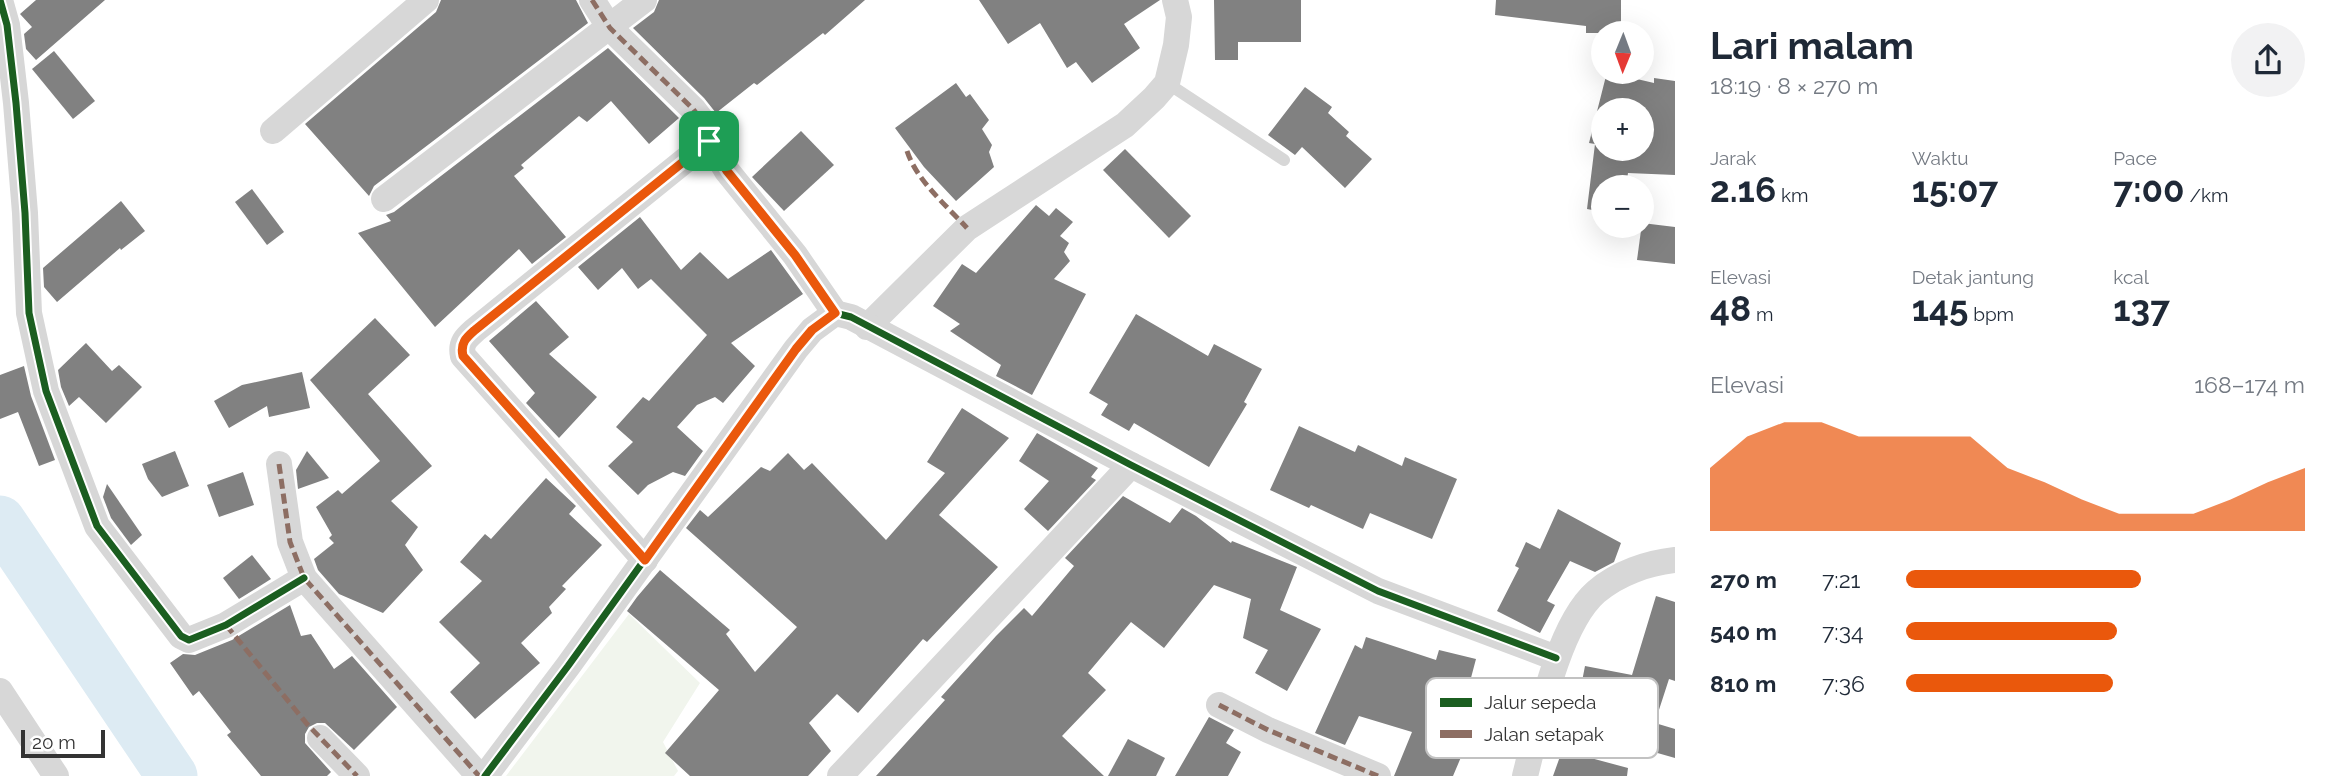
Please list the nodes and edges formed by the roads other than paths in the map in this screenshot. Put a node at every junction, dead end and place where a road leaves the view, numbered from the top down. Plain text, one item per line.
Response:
1 (0, 0) edge
2 (426, 0) edge
3 (592, 0) edge
4 (644, 0) edge
5 (1175, 0) edge
6 (610, 28) junction
7 (1167, 83) junction
8 (273, 131) dead end
9 (709, 141) junction
10 (1284, 160) dead end
11 (384, 199) dead end
12 (835, 313) junction
13 (867, 327) junction
14 (278, 464) dead end
15 (1130, 465) junction
16 (645, 560) junction
17 (1675, 560) edge
18 (304, 578) junction
19 (1556, 658) junction
20 (1551, 678) edge
21 (0, 691) edge
22 (1219, 705) dead end
23 (320, 738) dead end
24 (1530, 758) edge
25 (57, 776) edge
26 (357, 776) edge
27 (479, 776) edge
28 (485, 776) edge
29 (840, 776) edge
30 (1378, 776) edge
31 (1525, 776) edge

1 - 18 street
2 - 8 street
3 - 6 street
4 - 6 street
5 - 7 street
6 - 9 street
6 - 11 street
7 - 10 lane
7 - 13 street
9 - 12 street
9 - 16 street
12 - 13 street
12 - 16 street
13 - 15 street
14 - 18 street
15 - 19 street
15 - 29 street
16 - 28 street
17 - 19 street
18 - 27 street
19 - 20 street
21 - 25 street
22 - 30 street
23 - 26 street
24 - 31 street

